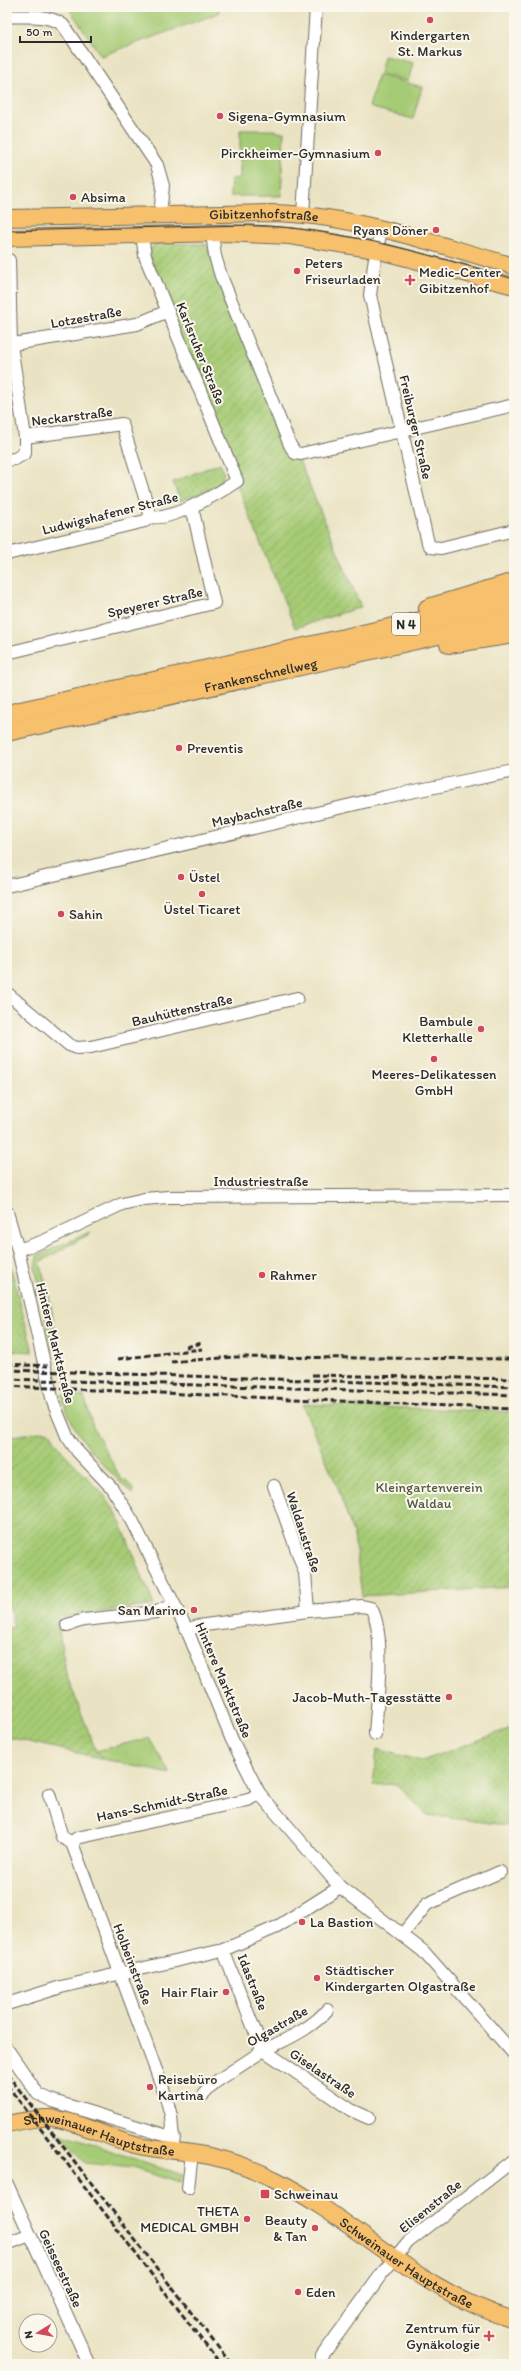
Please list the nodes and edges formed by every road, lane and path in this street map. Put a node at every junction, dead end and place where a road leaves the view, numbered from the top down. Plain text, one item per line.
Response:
1 (316, 7) edge
2 (7, 16) edge
3 (303, 214) junction
4 (160, 215) junction
5 (7, 218) edge
6 (382, 229) junction
7 (212, 233) junction
8 (142, 235) junction
9 (7, 238) edge
10 (376, 250) junction
11 (9, 260) dead end
12 (514, 266) edge
13 (514, 286) edge
14 (168, 311) junction
15 (9, 345) edge
16 (514, 405) edge
17 (402, 430) junction
18 (25, 437) junction
19 (7, 460) edge
20 (237, 481) joint
21 (192, 507) junction
22 (151, 517) junction
23 (514, 530) edge
24 (7, 554) edge
25 (514, 582) edge
26 (514, 600) edge
27 (514, 618) edge
28 (514, 634) edge
29 (297, 649) junction
30 (7, 653) edge
31 (310, 665) junction
32 (7, 714) edge
33 (7, 732) edge
34 (514, 771) edge
35 (7, 886) edge
36 (7, 993) edge
37 (298, 998) dead end
38 (514, 1195) edge
39 (7, 1212) edge
40 (18, 1250) junction
41 (274, 1486) dead end
42 (174, 1604) junction
43 (308, 1611) junction
44 (67, 1625) dead end
45 (188, 1630) junction
46 (375, 1734) dead end
47 (259, 1793) junction
48 (48, 1794) dead end
49 (72, 1843) junction
50 (500, 1872) dead end
51 (340, 1887) junction
52 (402, 1935) junction
53 (224, 1950) junction
54 (119, 1973) junction
55 (7, 2004) edge
56 (327, 2010) dead end
57 (7, 2049) edge
58 (262, 2049) junction
59 (514, 2053) edge
60 (203, 2095) dead end
61 (369, 2118) dead end
62 (7, 2124) edge
63 (174, 2144) junction
64 (192, 2153) junction
65 (514, 2160) edge
66 (7, 2184) edge
67 (188, 2188) dead end
68 (30, 2235) junction
69 (7, 2244) edge
70 (393, 2259) junction
71 (514, 2320) edge
72 (89, 2364) edge
73 (321, 2364) edge

1 - 3 street
2 - 4 street
3 - 4 main road, Gibitzenhofstraße
3 - 6 main road, Gibitzenhofstraße
4 - 5 main road, Gibitzenhofstraße
6 - 10 street, Freiburger Straße
6 - 12 main road, Gibitzenhofstraße
7 - 8 main road, Gibitzenhofstraße
7 - 10 main road, Gibitzenhofstraße
7 - 17 street
8 - 9 main road, Gibitzenhofstraße
8 - 14 street, Karlsruher Straße
10 - 13 main road, Gibitzenhofstraße
10 - 17 street, Freiburger Straße
11 - 15 street
14 - 15 street, Lotzestraße
14 - 20 street, Karlsruher Straße
15 - 18 street
16 - 17 street
17 - 23 street, Freiburger Straße
18 - 19 street
18 - 22 street, Neckarstraße
20 - 21 street, Ludwigshafener Straße
21 - 22 street, Ludwigshafener Straße
21 - 30 street, Speyerer Straße
22 - 24 street, Ludwigshafener Straße
25 - 29 highway
26 - 29 highway, Frankenschnellweg / N 4
27 - 31 highway, Frankenschnellweg / N 4
28 - 31 highway
29 - 32 highway, Frankenschnellweg
31 - 33 highway, Frankenschnellweg
34 - 35 street, Maybachstraße
36 - 37 street, Bauhüttenstraße
38 - 40 street, Industriestraße
39 - 40 street, Hintere Marktstraße
40 - 42 street, Hintere Marktstraße
41 - 43 street, Waldaustraße
42 - 44 street
42 - 45 street, Hintere Marktstraße
43 - 45 street
43 - 46 street
45 - 47 street, Hintere Marktstraße
47 - 49 street, Hans-Schmidt-Straße
47 - 51 street, Hintere Marktstraße
48 - 49 street, Holbeinstraße
49 - 54 street, Holbeinstraße
50 - 52 street
51 - 52 street, Hintere Marktstraße
51 - 53 street
52 - 59 street, Hintere Marktstraße
53 - 54 street
53 - 58 street, Idastraße
54 - 55 street
54 - 63 street, Holbeinstraße
56 - 58 street, Olgastraße
57 - 63 street, Schweinauer Hauptstraße
58 - 60 street, Olgastraße
58 - 61 street, Giselastraße
62 - 63 main road, Schweinauer Hauptstraße
63 - 64 main road, Schweinauer Hauptstraße
64 - 67 street, Schweinauer Hauptstraße
64 - 70 main road, Schweinauer Hauptstraße
65 - 70 street, Elisenstraße
66 - 68 street, Geisseestraße
68 - 69 street
68 - 72 street, Geisseestraße
70 - 71 main road, Schweinauer Hauptstraße
70 - 73 street, Elisenstraße

